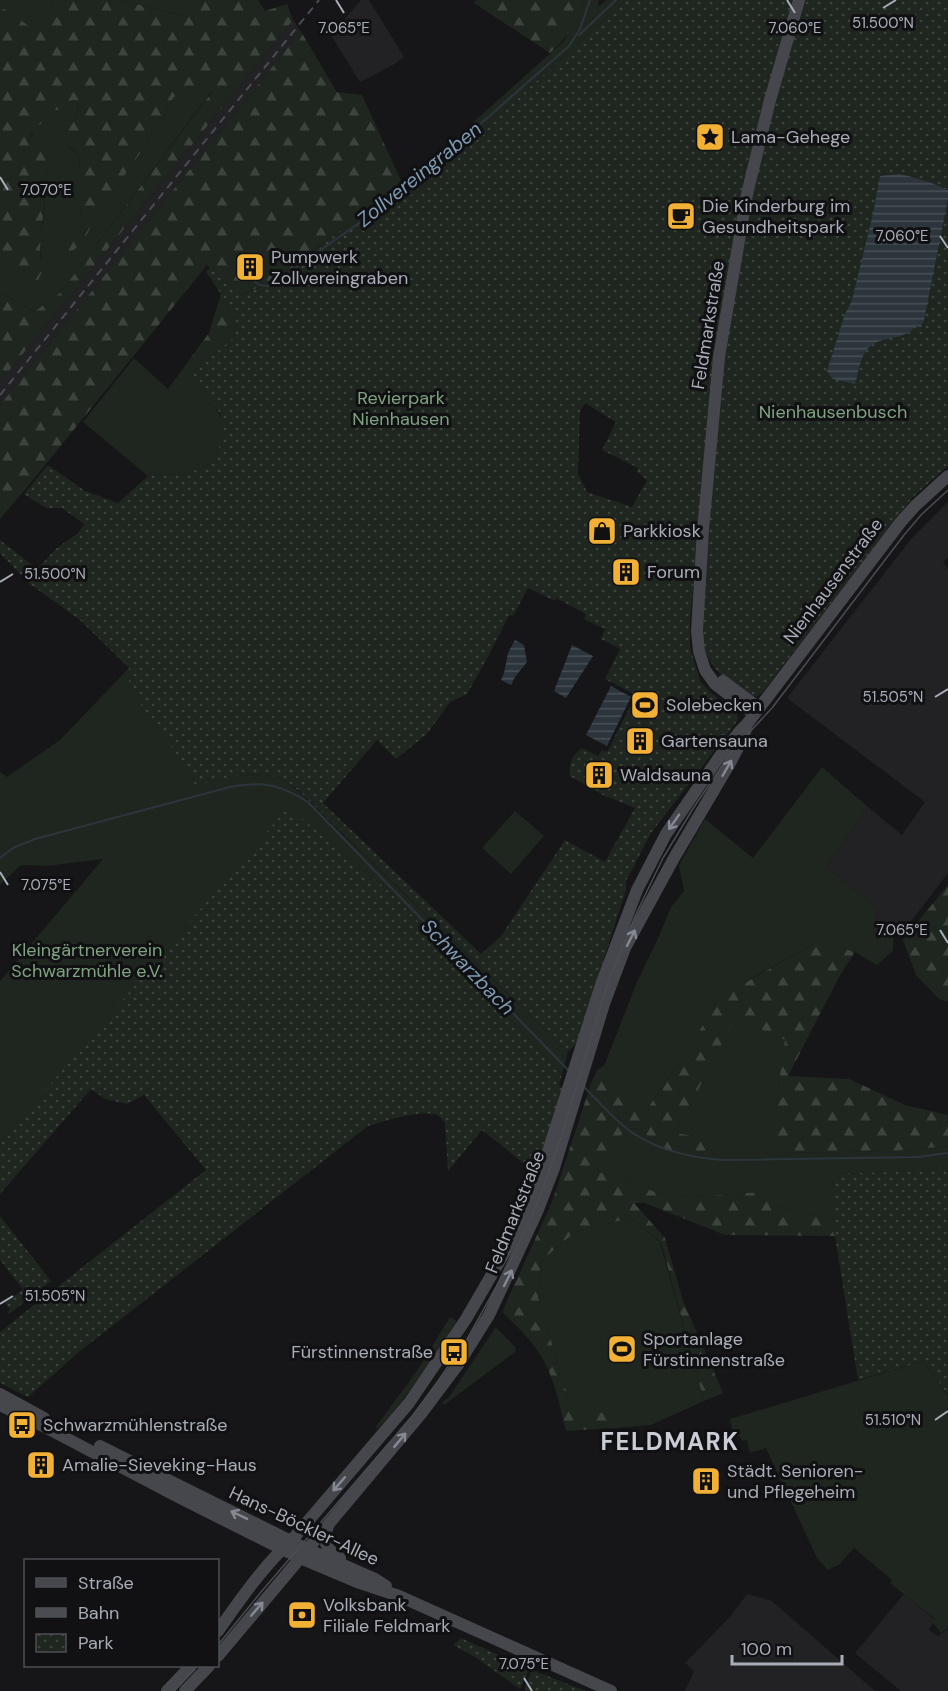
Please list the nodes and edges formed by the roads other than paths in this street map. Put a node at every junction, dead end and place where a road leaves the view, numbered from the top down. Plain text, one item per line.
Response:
1 (799, 0) edge
2 (948, 476) edge
3 (753, 715) junction
4 (580, 1068) junction
5 (574, 1087) junction
6 (0, 1394) edge
7 (0, 1405) edge
8 (328, 1524) junction
9 (254, 1534) junction
10 (287, 1544) junction
11 (304, 1554) junction
12 (266, 1568) junction
13 (351, 1568) junction
14 (399, 1596) junction
15 (219, 1630) edge
16 (219, 1655) edge
17 (189, 1667) edge
18 (207, 1667) edge
19 (167, 1691) edge
20 (185, 1691) edge
21 (611, 1691) edge

1 - 3 main road, Feldmarkstraße
2 - 3 main road, Nienhausenstraße
4 -> 3 main road, Feldmarkstraße
3 -> 4 main road, Feldmarkstraße
4 - 5 main road, Feldmarkstraße
8 -> 5 main road, Feldmarkstraße
5 -> 10 main road, Feldmarkstraße
10 -> 6 main road, Hans-Böckler-Allee
7 - 9 main road, Hans-Böckler-Allee
8 - 11 main road, Feldmarkstraße
8 - 13 main road
9 - 10 main road, Hans-Böckler-Allee
9 - 12 main road
10 - 11 main road, Hans-Böckler-Allee
10 - 12 main road, Feldmarkstraße
11 - 13 main road, Hans-Böckler-Allee
11 - 14 main road, Hans-Böckler-Allee
16 -> 11 main road, Feldmarkstraße
12 - 15 main road, Feldmarkstraße
13 - 14 main road, Hans-Böckler-Allee
14 - 21 main road, Hans-Böckler-Allee
17 - 19 main road
18 - 20 main road

